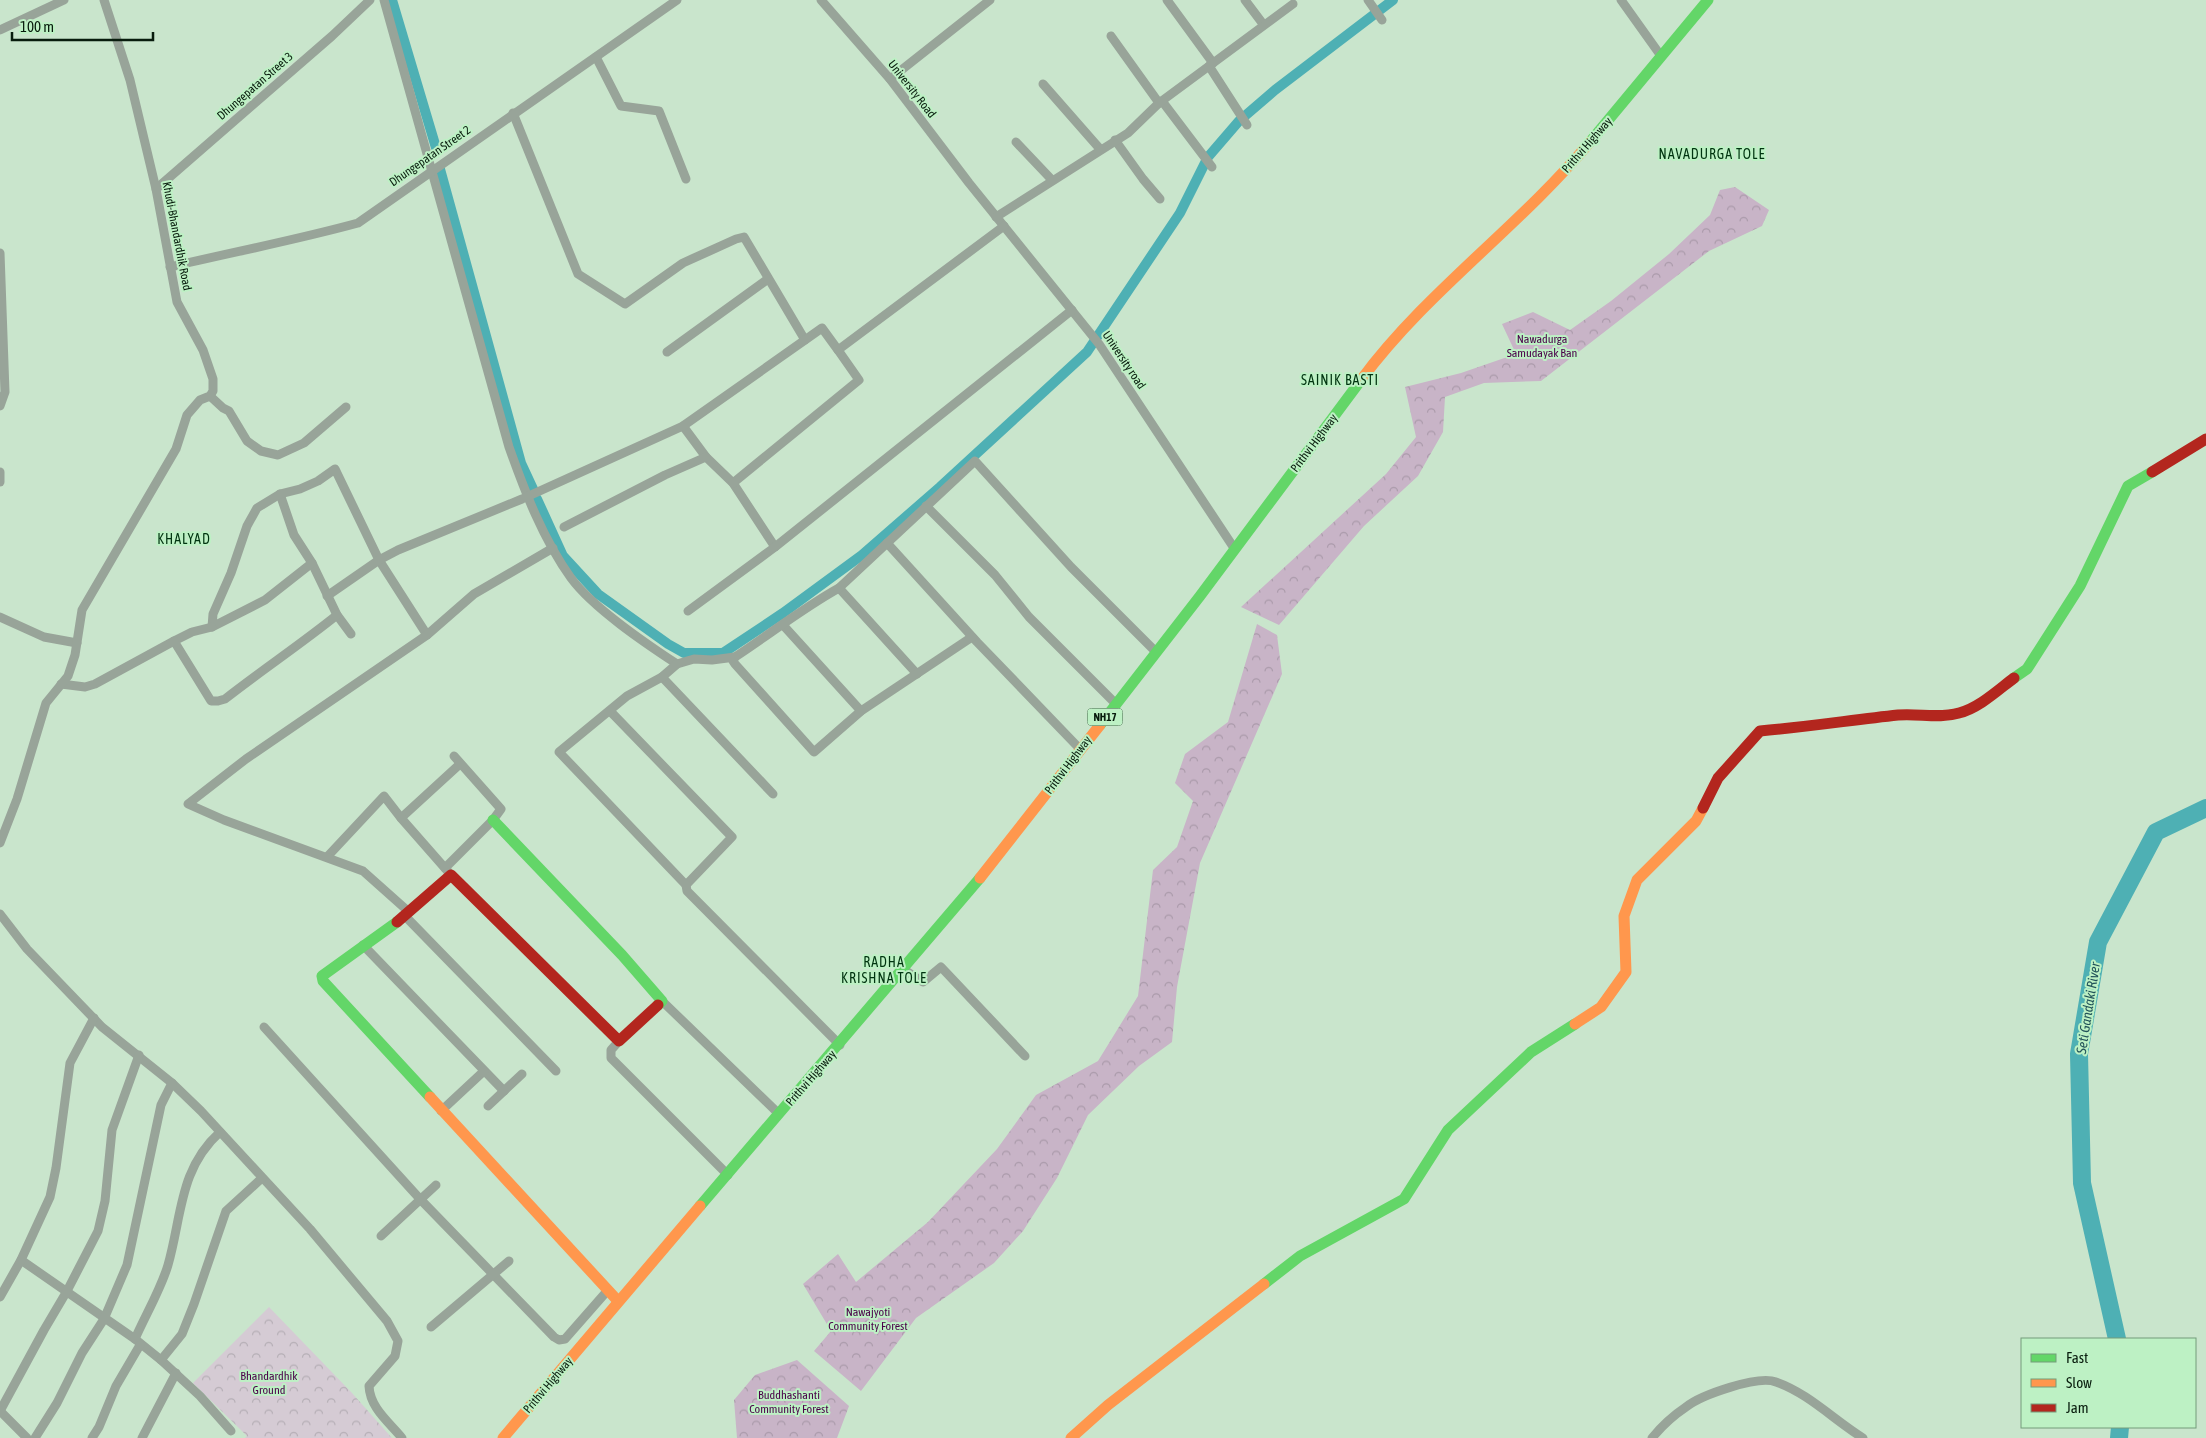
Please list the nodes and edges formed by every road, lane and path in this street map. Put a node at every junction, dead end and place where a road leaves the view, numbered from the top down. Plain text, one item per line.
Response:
1 (64, 0) edge
2 (104, 0) edge
3 (370, 0) edge
4 (384, 0) edge
5 (677, 0) edge
6 (821, 0) edge
7 (990, 0) edge
8 (1167, 0) edge
9 (1245, 0) edge
10 (1368, 0) edge
11 (1621, 0) edge
12 (1708, 0) edge
13 (1293, 4) dead end
14 (1382, 20) dead end
15 (1263, 24) junction
16 (0, 30) edge
17 (1111, 36) dead end
18 (1661, 56) junction
19 (596, 57) junction
20 (1211, 64) junction
21 (890, 79) junction
22 (1043, 84) dead end
23 (1160, 102) junction
24 (513, 113) junction
25 (1247, 125) dead end
26 (1115, 140) junction
27 (1016, 142) dead end
28 (1100, 149) junction
29 (1212, 167) dead end
30 (432, 170) junction
31 (686, 178) dead end
32 (1052, 180) junction
33 (156, 189) junction
34 (980, 197) joint
35 (1160, 199) dead end
36 (996, 217) junction
37 (1004, 226) junction
38 (0, 253) edge
39 (170, 267) junction
40 (768, 279) junction
41 (1072, 310) junction
42 (805, 340) junction
43 (838, 350) junction
44 (667, 352) dead end
45 (210, 396) junction
46 (0, 406) edge
47 (346, 407) dead end
48 (683, 426) junction
49 (2206, 439) edge
50 (706, 457) junction
51 (0, 472) edge
52 (0, 482) edge
53 (734, 483) junction
54 (280, 494) junction
55 (527, 497) junction
56 (926, 506) junction
57 (564, 527) dead end
58 (887, 543) junction
59 (775, 547) junction
60 (553, 548) junction
61 (1234, 548) junction
62 (379, 560) junction
63 (312, 563) junction
64 (839, 588) junction
65 (327, 596) junction
66 (688, 611) dead end
67 (337, 615) junction
68 (0, 617) edge
69 (212, 626) junction
70 (783, 626) junction
71 (351, 634) dead end
72 (427, 635) junction
73 (972, 637) junction
74 (174, 641) junction
75 (77, 644) junction
76 (1156, 652) junction
77 (736, 657) junction
78 (677, 664) junction
79 (917, 674) junction
80 (662, 677) junction
81 (61, 684) junction
82 (1115, 703) junction
83 (610, 711) junction
84 (861, 711) junction
85 (1080, 749) junction
86 (454, 756) dead end
87 (460, 764) junction
88 (773, 794) dead end
89 (401, 818) junction
90 (493, 820) junction
91 (0, 843) edge
92 (327, 857) junction
93 (448, 871) junction
94 (686, 885) junction
95 (0, 914) edge
96 (407, 914) junction
97 (363, 945) junction
98 (903, 969) junction
99 (662, 1000) junction
100 (94, 1018) junction
101 (264, 1027) dead end
102 (619, 1041) junction
103 (840, 1045) junction
104 (138, 1055) junction
105 (1026, 1056) dead end
106 (484, 1071) junction
107 (556, 1071) dead end
108 (522, 1074) dead end
109 (172, 1083) junction
110 (504, 1090) junction
111 (488, 1106) dead end
112 (441, 1112) junction
113 (779, 1114) junction
114 (220, 1132) junction
115 (728, 1175) junction
116 (262, 1178) junction
117 (436, 1185) dead end
118 (420, 1199) junction
119 (381, 1236) dead end
120 (21, 1260) junction
121 (509, 1261) dead end
122 (494, 1275) junction
123 (608, 1290) junction
124 (67, 1291) junction
125 (0, 1298) edge
126 (618, 1301) junction
127 (104, 1319) junction
128 (431, 1327) dead end
129 (137, 1342) junction
130 (161, 1360) junction
131 (176, 1373) junction
132 (0, 1411) edge
133 (231, 1431) dead end
134 (27, 1438) edge
135 (35, 1438) edge
136 (92, 1438) edge
137 (142, 1438) edge
138 (402, 1438) edge
139 (504, 1438) edge
140 (1071, 1438) edge
141 (1652, 1438) edge
142 (1863, 1438) edge

1 - 16 street
2 - 33 street, Khudi-Bhandardhik Road
3 - 33 street, Dhungepatan Street 3
4 - 30 street
5 - 19 street, Dhungepatan Street 2
6 - 21 street, University Road
7 - 21 street
8 - 20 street
9 - 15 street
10 - 14 street
11 - 18 street
12 - 18 main road, Prithvi Highway / NH17
13 - 15 street
15 - 20 street
17 - 23 street
18 - 61 main road, Prithvi Highway / NH17
19 - 24 street, Dhungepatan Street 2
19 - 31 street
20 - 23 street
20 - 25 street
21 - 34 street, University Road
22 - 28 street
23 - 26 street
23 - 29 street
24 - 30 street, Dhungepatan Street 2
24 - 40 street
26 - 28 street
26 - 35 street
27 - 32 street
28 - 32 street
30 - 39 street, Dhungepatan Street 2
30 - 55 street
32 - 36 street
33 - 39 street, Khudi-Bhandardhik Road
34 - 36 street, University road
36 - 37 street, University road
37 - 41 street, University road
37 - 43 street
38 - 46 street
39 - 45 street, Khudi-Bhandardhik Road
40 - 42 street
40 - 44 street
41 - 59 street
41 - 61 street, University road
42 - 43 street
42 - 48 street
43 - 53 street
45 - 47 street
45 - 75 street
48 - 50 street
48 - 55 street
49 - 140 main road
50 - 53 street
50 - 57 street
51 - 52 street
53 - 59 street
54 - 62 street
54 - 63 street
54 - 69 street
55 - 60 street
55 - 62 street
56 - 58 street
56 - 76 street
56 - 82 street
58 - 64 street
58 - 73 street
59 - 66 street
60 - 72 street
60 - 78 street
61 - 76 main road, Prithvi Highway / NH17
62 - 65 street
62 - 72 street
63 - 65 street
63 - 69 street
64 - 70 street
64 - 79 street
65 - 67 street
67 - 71 street
67 - 74 street
68 - 75 street
69 - 74 street
70 - 77 street
70 - 84 street
72 - 92 street
73 - 79 street
73 - 85 street
74 - 81 street
75 - 81 street
76 - 82 main road, Prithvi Highway / NH17
77 - 78 street
77 - 84 street
78 - 80 street
79 - 84 street
80 - 83 street
80 - 88 street
81 - 91 street
82 - 85 main road, Prithvi Highway / NH17
83 - 94 street
83 - 94 street
85 - 98 main road, Prithvi Highway / NH17
86 - 87 street
87 - 89 street
87 - 90 street
89 - 92 street
89 - 93 street
90 - 93 street
90 - 99 main road
92 - 96 street
93 - 96 main road
93 - 102 main road
94 - 103 street
95 - 100 street
96 - 97 main road
96 - 107 street
97 - 106 street
97 - 112 main road
98 - 103 main road, Prithvi Highway / NH17
98 - 105 street
99 - 102 main road
99 - 113 street
100 - 104 street
100 - 120 street
101 - 118 street
102 - 115 street
103 - 113 main road, Prithvi Highway / NH17
104 - 109 street
104 - 124 street
106 - 110 street
106 - 112 street
108 - 110 street
109 - 114 street
109 - 127 street
110 - 111 street
112 - 123 main road
113 - 115 main road, Prithvi Highway / NH17
114 - 116 street
114 - 129 street
115 - 126 main road, Prithvi Highway / NH17
116 - 130 street
116 - 138 street
117 - 118 street
118 - 119 street
118 - 122 street
120 - 124 street
120 - 125 street
121 - 122 street
122 - 123 street
122 - 128 street
123 - 126 main road
124 - 127 street
124 - 132 street
126 - 139 main road, Prithvi Highway / NH17
127 - 129 street
127 - 135 street
129 - 130 street
129 - 136 street
130 - 131 street
131 - 133 street
131 - 137 street
132 - 134 street
141 - 142 street

